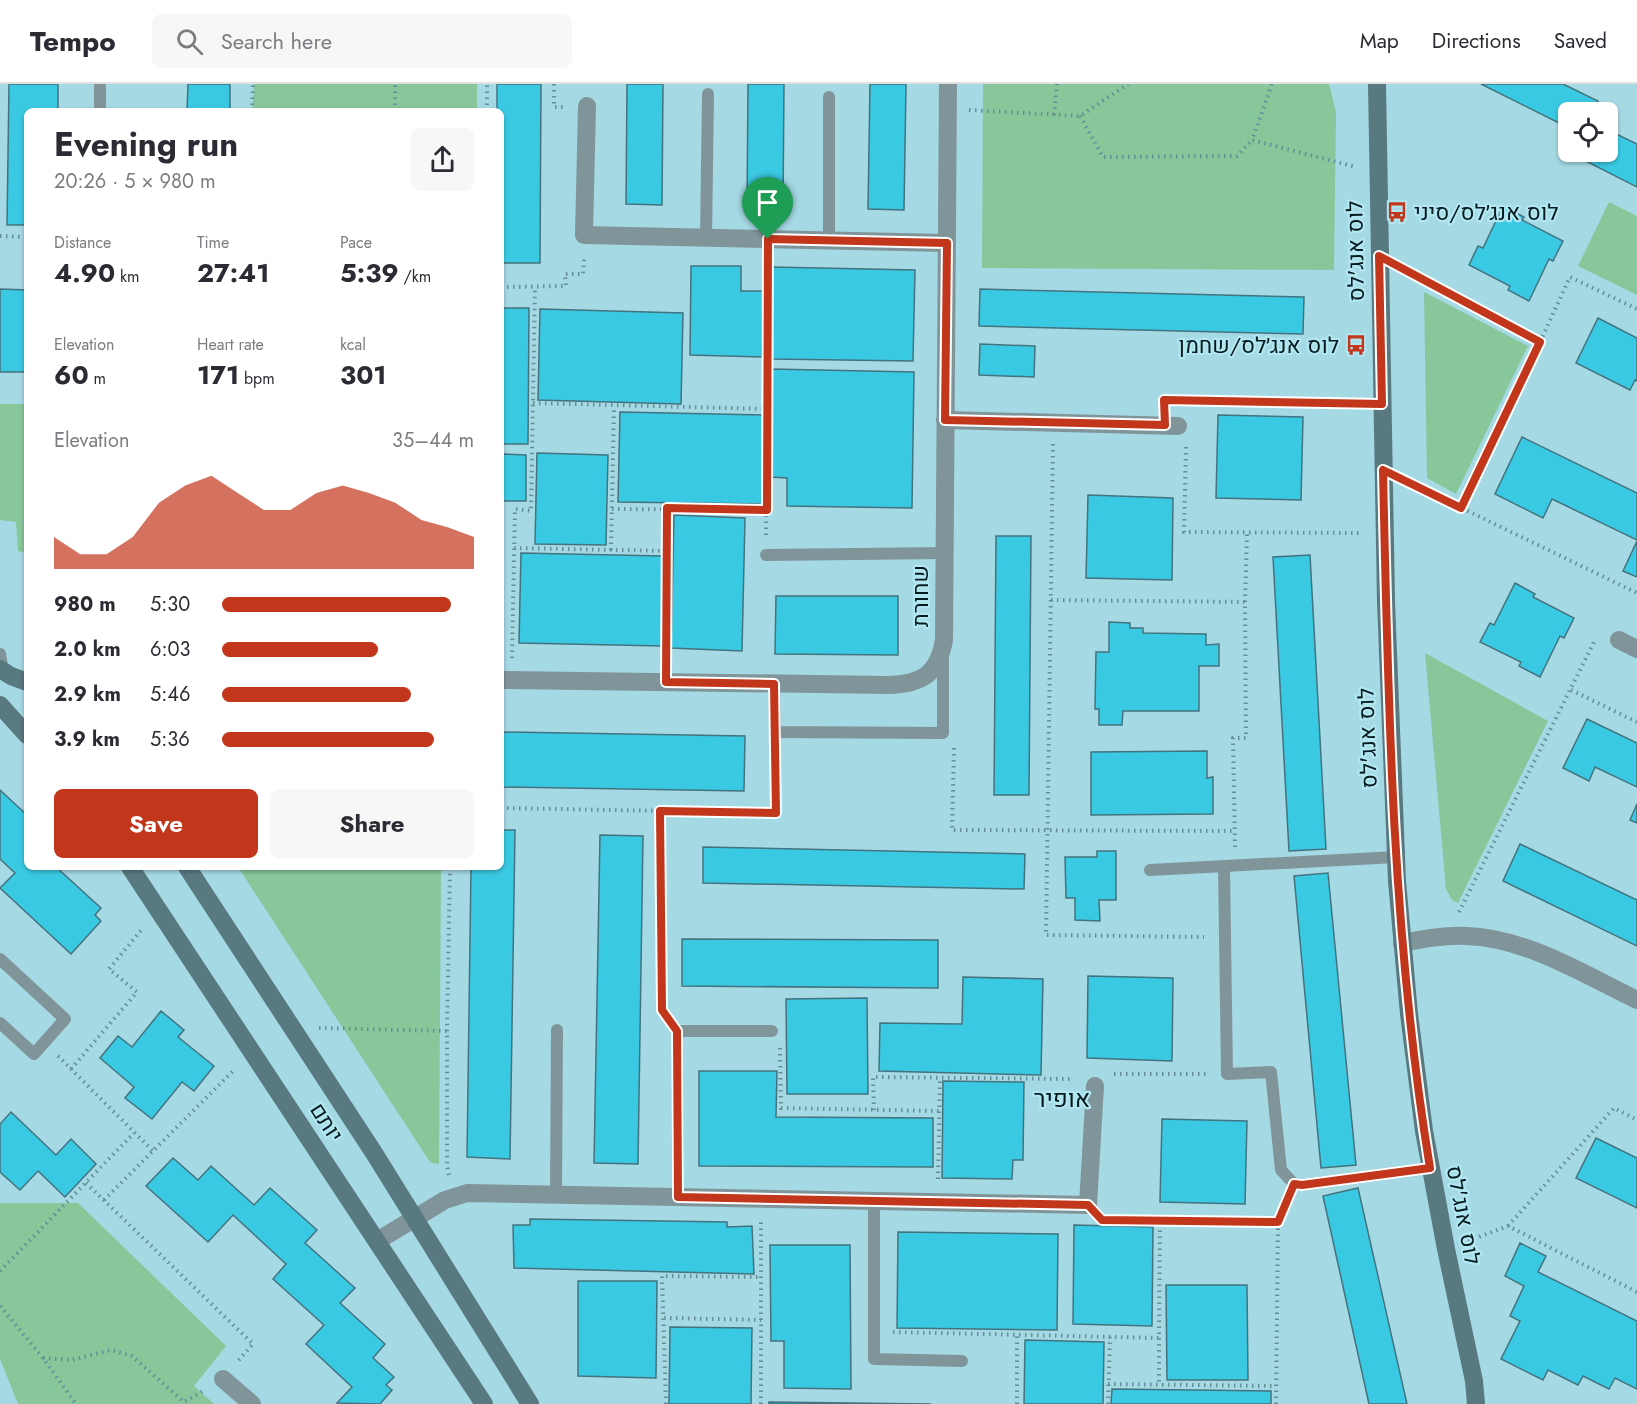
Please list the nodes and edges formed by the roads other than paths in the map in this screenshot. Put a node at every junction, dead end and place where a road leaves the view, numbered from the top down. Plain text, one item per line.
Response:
1 (100, 84) edge
2 (948, 84) edge
3 (1376, 85) edge
4 (708, 94) dead end
5 (829, 97) dead end
6 (587, 106) dead end
7 (100, 108) edge
8 (706, 237) junction
9 (829, 240) junction
10 (947, 243) junction
11 (945, 420) junction
12 (1171, 426) road end
13 (944, 553) junction
14 (766, 555) road end
15 (944, 640) junction
16 (1620, 640) road end
17 (1637, 649) edge
18 (1, 665) edge
19 (506, 680) edge
20 (24, 681) edge
21 (774, 684) junction
22 (4, 713) edge
23 (24, 732) edge
24 (1396, 856) junction
25 (1230, 866) junction
26 (132, 870) edge
27 (189, 870) edge
28 (1150, 870) dead end
29 (1402, 943) junction
30 (0, 959) edge
31 (1637, 1000) edge
32 (0, 1023) edge
33 (557, 1030) dead end
34 (772, 1031) road end
35 (1095, 1083) road end
36 (1430, 1168) junction
37 (556, 1195) junction
38 (678, 1197) junction
39 (874, 1201) junction
40 (414, 1217) junction
41 (377, 1241) junction
42 (962, 1360) dead end
43 (223, 1379) road end
44 (1474, 1381) junction
45 (252, 1404) edge
46 (484, 1404) edge
47 (530, 1404) edge
48 (1476, 1404) edge
49 (1486, 1404) edge

1 - 7 lane
2 - 10 street, שחורת
3 - 24 street, לוס אנג'לס
4 - 8 lane
5 - 9 lane
6 - 8 street
8 - 9 street
9 - 10 street
10 - 11 street, שחורת
11 - 12 street
11 - 13 street, שחורת
13 - 14 lane
13 - 15 street, שחורת
15 - 21 street, שחורת
15 - 21 lane
16 - 17 street
18 - 20 street
19 - 21 street, שחורת
22 - 23 street
24 - 25 lane
24 - 29 street, לוס אנג'לס
25 - 28 lane
25 - 36 lane
26 - 41 street, יותם
27 - 40 street, יותם
29 - 31 street
29 - 36 street, לוס אנג'לס
30 - 32 lane
33 - 37 lane
34 - 38 lane
35 - 39 street
36 - 44 street, לוס אנג'לס
37 - 38 street
37 - 40 street
38 - 39 street
39 - 42 lane
40 - 41 street
40 - 47 street, יותם
41 - 46 street, יותם
43 - 45 street
44 - 48 street, לוס אנג'לס
44 - 49 street, לוס אנג'לס

